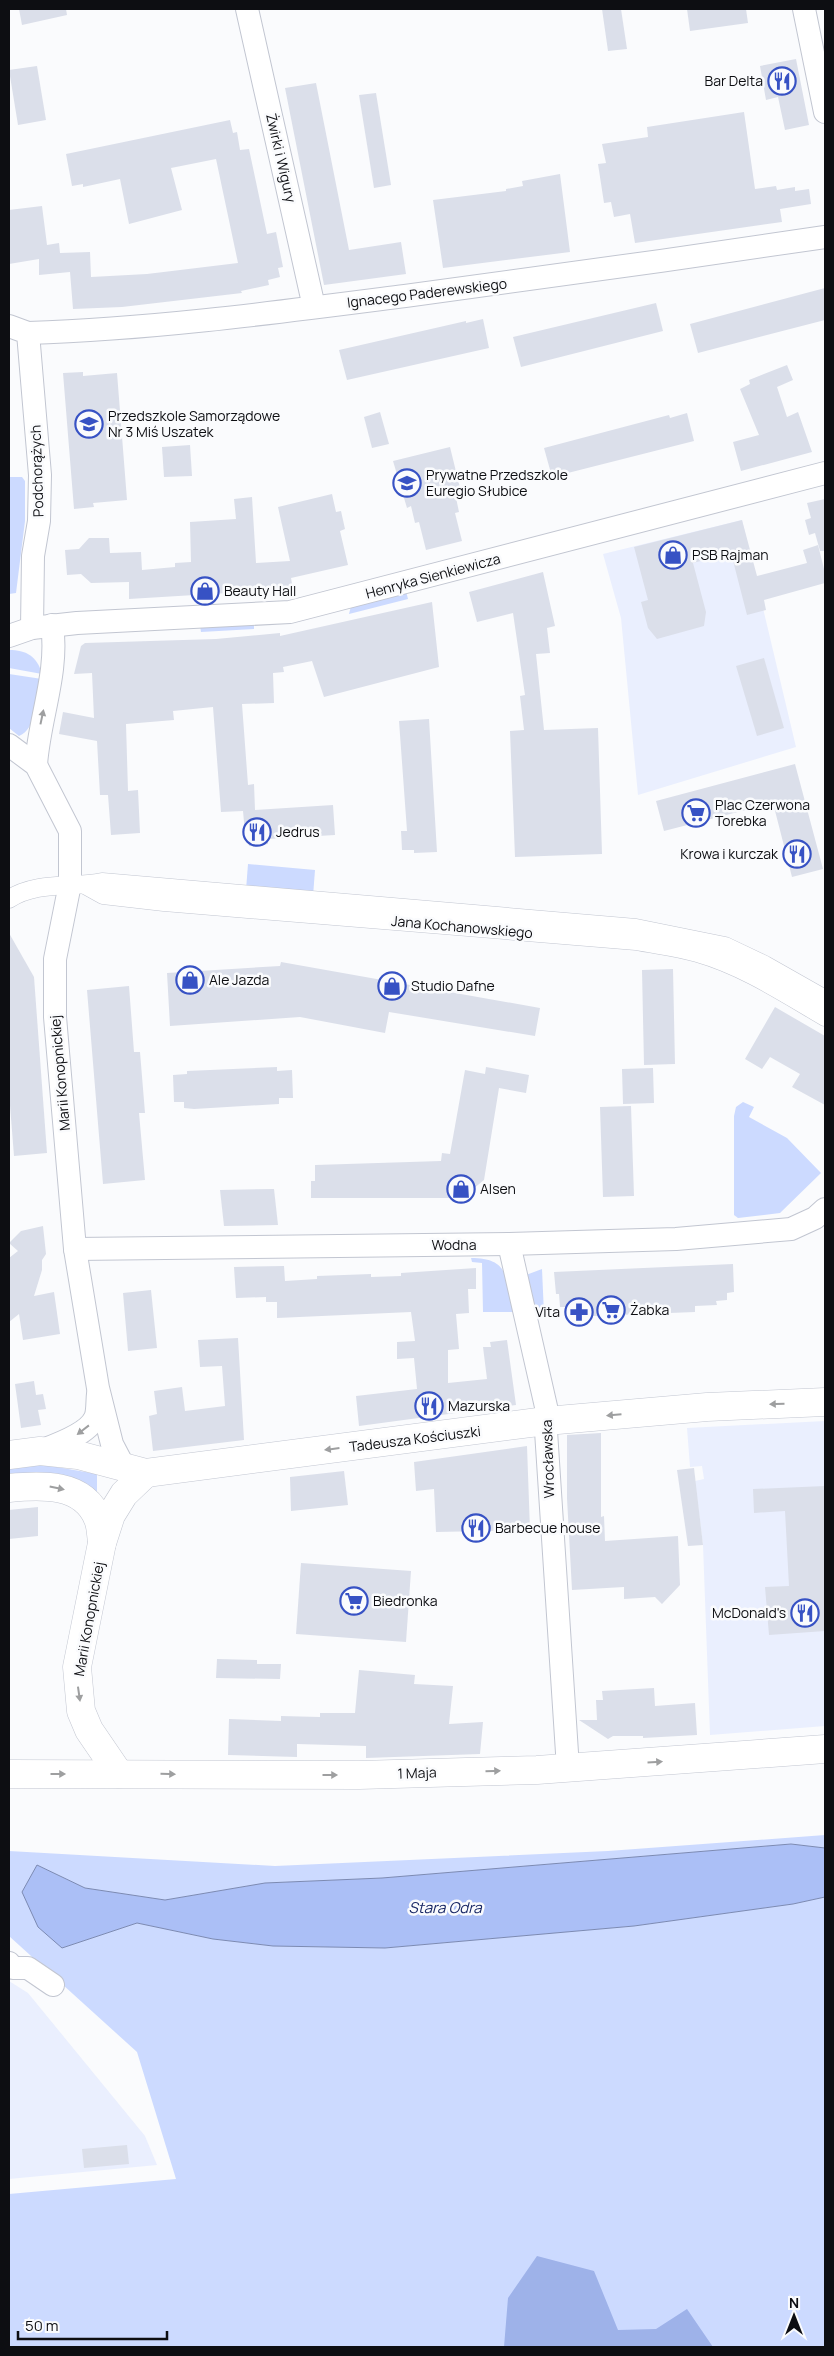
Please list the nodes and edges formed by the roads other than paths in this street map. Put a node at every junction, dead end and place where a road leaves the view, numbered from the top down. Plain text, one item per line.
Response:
1 (247, 9) edge
2 (804, 9) edge
3 (825, 112) edge
4 (825, 237) edge
5 (314, 307) junction
6 (18, 330) edge
7 (825, 473) edge
8 (42, 627) junction
9 (9, 636) edge
10 (9, 745) edge
11 (36, 765) junction
12 (77, 885) junction
13 (9, 899) edge
14 (825, 999) edge
15 (825, 1017) edge
16 (825, 1209) edge
17 (509, 1244) junction
18 (75, 1249) junction
19 (98, 1388) junction
20 (825, 1402) edge
21 (546, 1421) junction
22 (40, 1451) junction
23 (9, 1455) edge
24 (135, 1470) junction
25 (9, 1488) edge
26 (102, 1542) junction
27 (825, 1750) edge
28 (568, 1768) junction
29 (9, 1774) edge
30 (119, 1774) junction
31 (9, 1963) edge
32 (53, 1985) dead end

1 - 5 street, Żwirki i Wigury
2 - 3 street
4 - 5 street, Ignacego Paderewskiego
5 - 6 street, Ignacego Paderewskiego
6 - 8 street, Podchorążych
7 - 8 street, Henryka Sienkiewicza
8 - 9 street, Henryka Sienkiewicza
11 -> 8 street, Marii Konopnickiej
10 - 11 street, Marii Konopnickiej
11 - 12 street, Marii Konopnickiej
12 - 13 street
12 - 14 street, Jana Kochanowskiego
12 - 15 street, Jana Kochanowskiego
12 - 18 street, Marii Konopnickiej
16 - 17 street, Wodna
17 - 18 street, Wodna
17 - 21 street, Wrocławska
18 - 19 street, Marii Konopnickiej
19 -> 22 street, Marii Konopnickiej
19 - 24 street, Marii Konopnickiej
20 -> 21 main road, Tadeusza Kościuszki
21 -> 24 main road, Tadeusza Kościuszki
21 - 28 street, Wrocławska
22 - 23 main road, Tadeusza Kościuszki
22 - 24 main road, Tadeusza Kościuszki
24 - 26 main road
25 -> 26 main road
26 -> 30 main road, Marii Konopnickiej
28 -> 27 main road, 1 Maja
30 -> 28 main road, 1 Maja
29 -> 30 main road, 1 Maja
31 - 32 street

